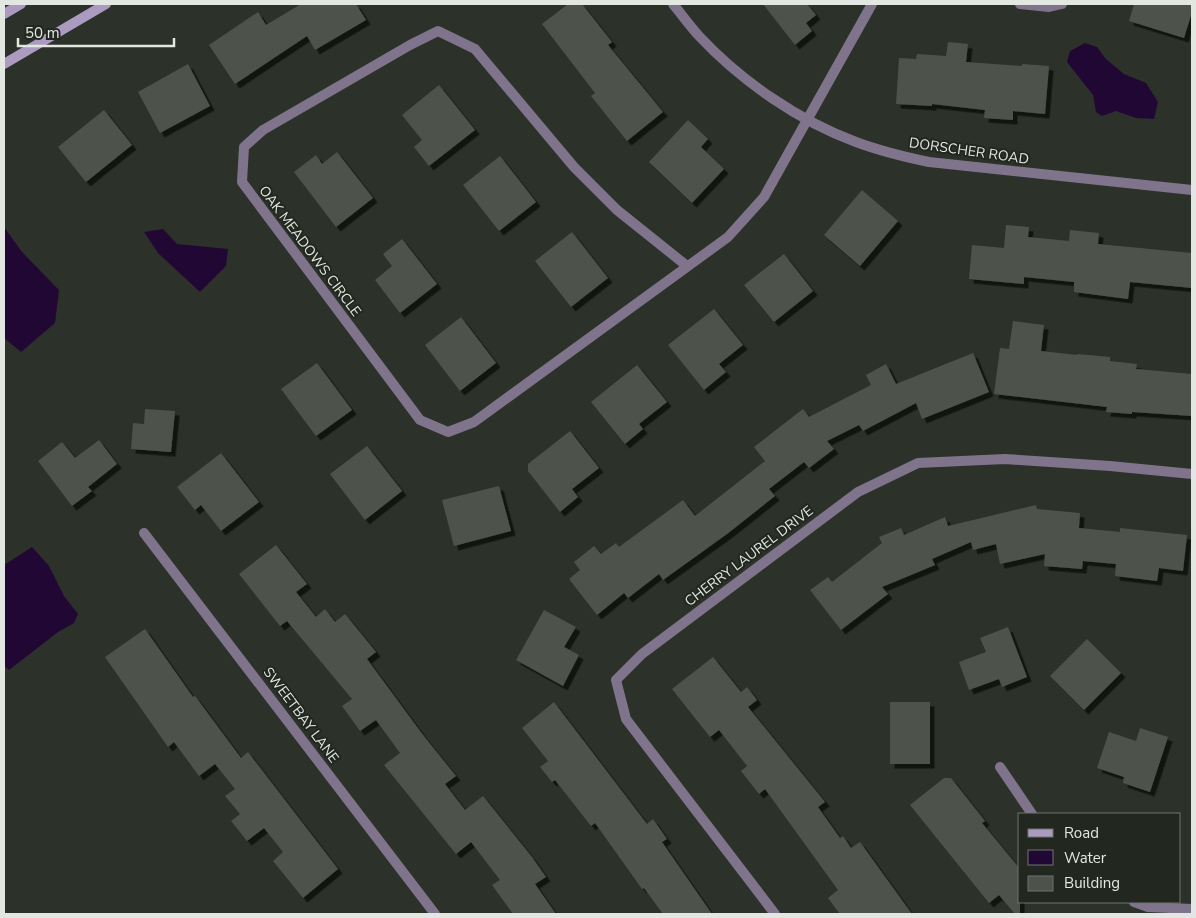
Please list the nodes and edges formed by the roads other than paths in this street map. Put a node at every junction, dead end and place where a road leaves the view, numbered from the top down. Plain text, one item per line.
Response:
1 (21, 4) edge
2 (106, 4) edge
3 (673, 4) edge
4 (872, 4) edge
5 (1020, 4) edge
6 (1062, 4) edge
7 (4, 14) edge
8 (4, 64) edge
9 (807, 119) junction
10 (1192, 190) edge
11 (687, 266) junction
12 (1192, 474) edge
13 (144, 534) dead end
14 (1000, 767) dead end
15 (1031, 813) edge
16 (1137, 903) edge
17 (1192, 909) edge
18 (435, 914) edge
19 (775, 914) edge

1 - 7 main road
2 - 8 main road
3 - 9 street, DORSCHER ROAD
4 - 9 street, OAK MEADOWS CIRCLE
5 - 6 street
9 - 10 street, DORSCHER ROAD
9 - 11 street, OAK MEADOWS CIRCLE
11 - 11 street, OAK MEADOWS CIRCLE
12 - 19 street, CHERRY LAUREL DRIVE
13 - 18 street, SWEETBAY LANE
14 - 15 street
16 - 17 street

